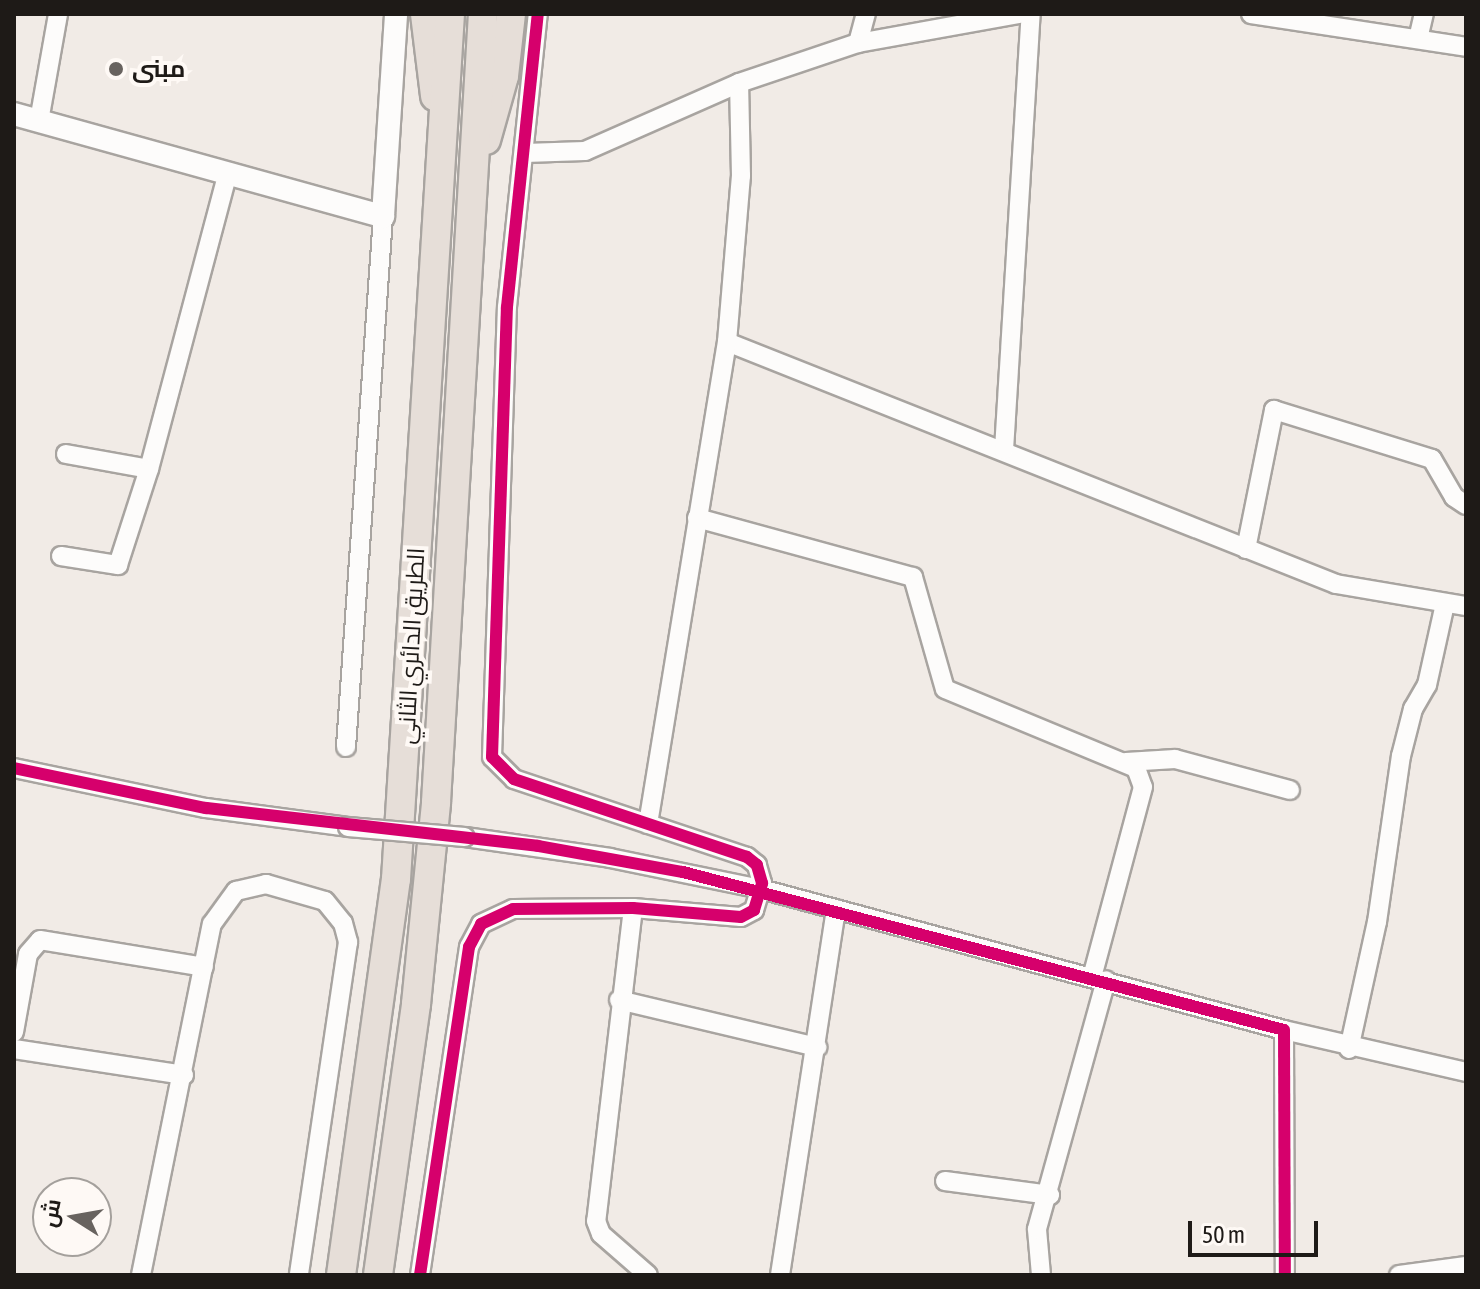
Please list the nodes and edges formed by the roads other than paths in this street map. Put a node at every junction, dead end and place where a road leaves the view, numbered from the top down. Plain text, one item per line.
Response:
1 (58, 14) edge
2 (396, 14) edge
3 (425, 14) edge
4 (450, 14) edge
5 (483, 14) edge
6 (511, 14) edge
7 (538, 14) edge
8 (866, 14) edge
9 (1019, 14) edge
10 (1031, 14) edge
11 (1251, 14) edge
12 (1424, 14) edge
13 (1418, 39) junction
14 (858, 43) junction
15 (1466, 47) edge
16 (739, 83) junction
17 (14, 114) edge
18 (39, 121) junction
19 (443, 122) junction
20 (525, 153) junction
21 (474, 170) junction
22 (228, 173) junction
23 (383, 216) junction
24 (727, 342) junction
25 (1004, 450) junction
26 (66, 454) dead end
27 (149, 469) junction
28 (1466, 505) edge
29 (697, 518) junction
30 (1246, 549) junction
31 (61, 556) dead end
32 (1445, 604) junction
33 (1466, 606) edge
34 (346, 747) dead end
35 (1126, 762) junction
36 (14, 768) edge
37 (1290, 790) dead end
38 (648, 824) junction
39 (761, 889) junction
40 (633, 908) junction
41 (836, 909) junction
42 (204, 967) junction
43 (1099, 978) junction
44 (619, 1000) junction
45 (1284, 1030) junction
46 (14, 1032) edge
47 (817, 1047) junction
48 (14, 1049) edge
49 (1349, 1049) junction
50 (1466, 1072) edge
51 (184, 1075) junction
52 (945, 1181) dead end
53 (1050, 1195) junction
54 (1466, 1266) edge
55 (141, 1275) edge
56 (299, 1275) edge
57 (341, 1275) edge
58 (378, 1275) edge
59 (420, 1275) edge
60 (648, 1275) edge
61 (780, 1275) edge
62 (1041, 1275) edge
63 (1285, 1275) edge
64 (1399, 1275) edge

1 - 18 street
2 - 23 street
3 - 19 highway
4 - 19 highway, الطريق الدائري الثاني
5 - 21 highway, الطريق الدائري الثاني
6 - 21 highway
7 - 20 street
8 - 14 street
9 - 14 street
10 - 25 street
11 - 13 street
12 - 13 street
13 - 15 street
14 - 16 street
16 - 20 street
16 - 24 street
17 - 18 street
18 - 22 street
19 - 57 highway, الطريق الدائري الثاني
20 - 38 street
21 - 58 highway, الطريق الدائري الثاني
22 - 23 street
22 - 27 street
23 - 34 street
24 - 25 street
24 - 29 street
25 - 30 street
26 - 27 street
27 - 31 street
28 - 30 street
29 - 35 street
29 - 38 street
30 - 32 street
32 - 33 street
32 - 49 street
35 - 37 street
35 - 43 street
36 - 39 street, bridge
38 - 39 street
39 - 40 street
39 - 41 street
40 - 44 street
40 - 59 street
41 - 43 street
41 - 47 street
42 - 46 street
42 - 51 street
42 - 56 street
43 - 45 street
43 - 53 street
44 - 47 street
44 - 60 street
45 - 49 street
45 - 63 street
47 - 61 street
48 - 51 street
49 - 50 street
51 - 55 street
52 - 53 street
53 - 62 street
54 - 64 street

